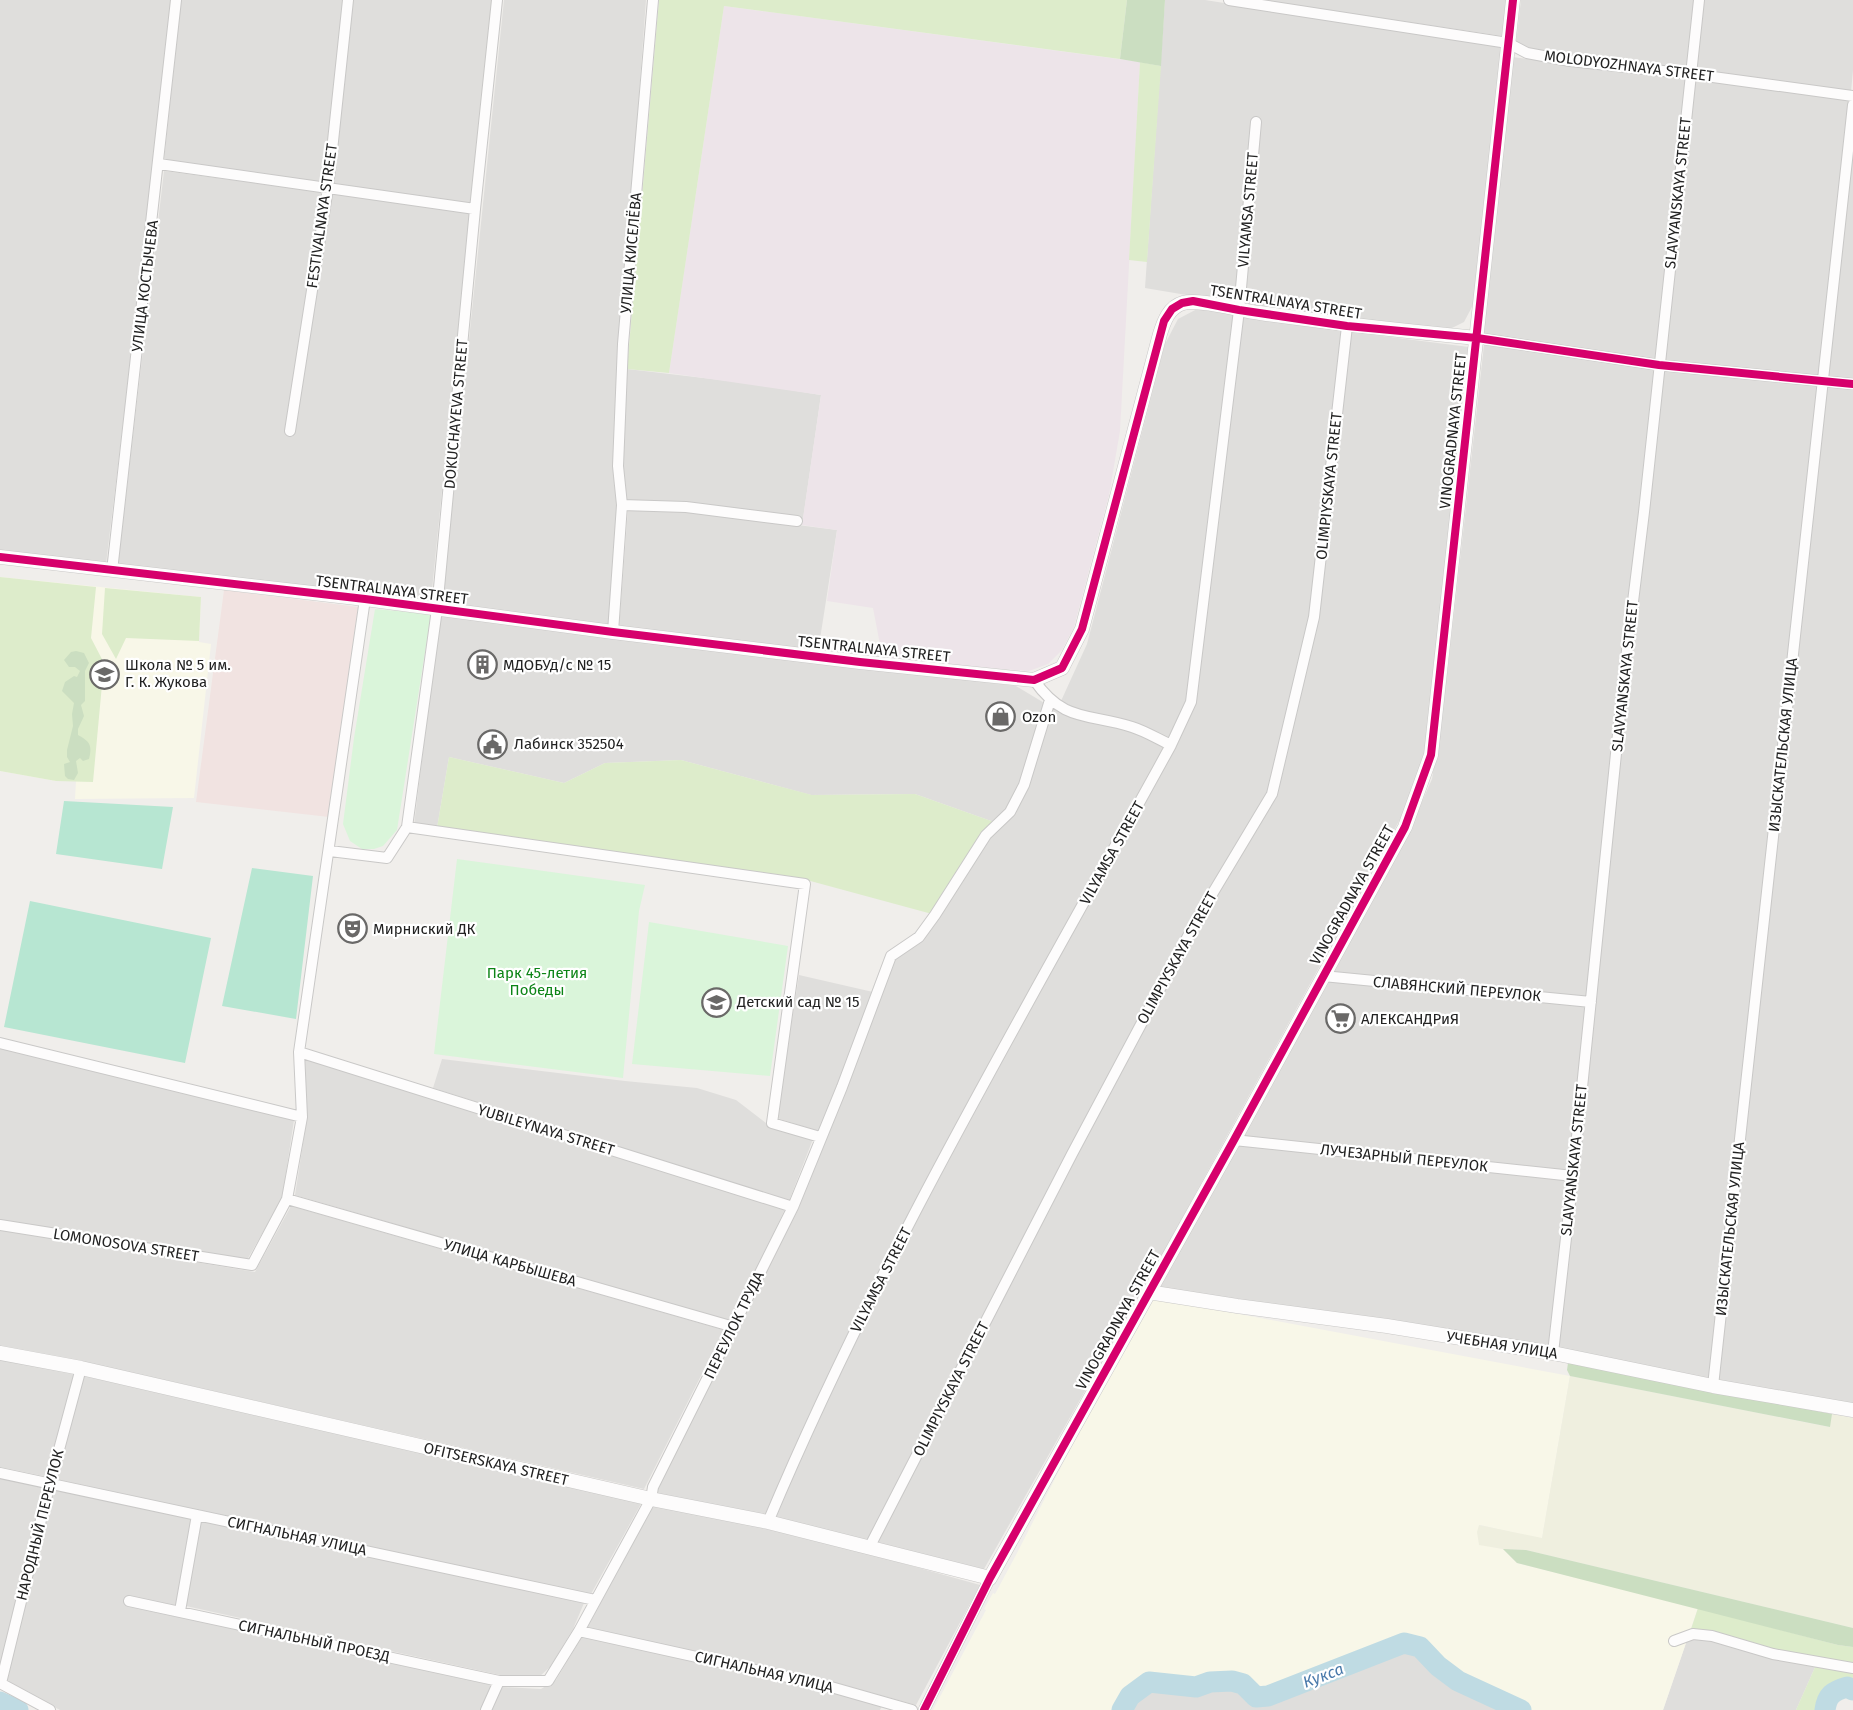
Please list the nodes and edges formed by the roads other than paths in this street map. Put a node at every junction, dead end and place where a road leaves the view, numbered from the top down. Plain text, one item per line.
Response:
1 (176, 0) edge
2 (348, 0) edge
3 (497, 0) edge
4 (653, 0) edge
5 (1229, 0) edge
6 (1513, 0) edge
7 (1699, 0) edge
8 (1508, 43) junction
9 (1691, 74) junction
10 (1853, 96) edge
11 (1853, 105) edge
12 (1256, 123) dead end
13 (159, 164) junction
14 (328, 188) junction
15 (475, 209) junction
16 (1239, 310) junction
17 (1347, 326) junction
18 (1477, 338) junction
19 (1659, 365) junction
20 (1823, 381) junction
21 (1853, 384) edge
22 (290, 431) dead end
23 (622, 506) junction
24 (797, 521) dead end
25 (0, 557) edge
26 (112, 572) junction
27 (365, 599) junction
28 (437, 609) junction
29 (613, 632) junction
30 (1034, 680) junction
31 (1050, 700) junction
32 (1171, 745) junction
33 (407, 827) junction
34 (330, 851) junction
35 (1323, 976) junction
36 (1591, 1002) junction
37 (0, 1043) edge
38 (299, 1052) junction
39 (302, 1117) junction
40 (820, 1137) junction
41 (1234, 1140) junction
42 (1573, 1176) junction
43 (287, 1199) junction
44 (793, 1207) junction
45 (0, 1225) edge
46 (252, 1265) joint
47 (1148, 1292) junction
48 (734, 1327) junction
49 (0, 1353) edge
50 (1552, 1353) junction
51 (81, 1368) junction
52 (1713, 1386) junction
53 (1853, 1410) edge
54 (0, 1473) edge
55 (50, 1483) junction
56 (651, 1499) junction
57 (197, 1515) junction
58 (768, 1522) junction
59 (869, 1548) junction
60 (990, 1578) junction
61 (129, 1600) dead end
62 (595, 1600) junction
63 (180, 1611) junction
64 (579, 1631) junction
65 (1674, 1641) dead end
66 (1853, 1668) edge
67 (499, 1681) junction
68 (548, 1681) joint
69 (1, 1683) edge
70 (50, 1710) edge
71 (486, 1710) edge
72 (912, 1710) edge
73 (924, 1710) edge

1 - 13 street, УЛИЦА КОСТЫЧЕВА
2 - 14 street, FESTIVALNAYA STREET
3 - 15 street, DOKUCHAYEVA STREET
4 - 23 street, УЛИЦА КИСЕЛЁВА
5 - 8 street, MOLODYOZHNAYA STREET
6 - 8 street, VINOGRADNAYA STREET
7 - 9 street, SLAVYANSKAYA STREET
8 - 9 street, MOLODYOZHNAYA STREET
8 - 18 street, VINOGRADNAYA STREET
9 - 10 street, MOLODYOZHNAYA STREET
9 - 19 street, SLAVYANSKAYA STREET
11 - 20 street, ИЗЫСКАТЕЛЬСКАЯ УЛИЦА
12 - 16 street, VILYAMSA STREET
13 - 14 street
13 - 26 street, УЛИЦА КОСТЫЧЕВА
14 - 15 street
14 - 22 street, FESTIVALNAYA STREET
15 - 28 street, DOKUCHAYEVA STREET
16 - 17 street, TSENTRALNAYA STREET
16 - 30 street, TSENTRALNAYA STREET
16 - 32 street, VILYAMSA STREET
17 - 18 street, TSENTRALNAYA STREET
17 - 59 street, OLIMPIYSKAYA STREET
18 - 19 street
18 - 35 street, VINOGRADNAYA STREET
19 - 20 street
19 - 36 street, SLAVYANSKAYA STREET
20 - 21 street
20 - 52 street, ИЗЫСКАТЕЛЬСКАЯ УЛИЦА
23 - 24 street
23 - 29 street, УЛИЦА КИСЕЛЁВА
25 - 26 street, TSENTRALNAYA STREET
26 - 27 street, TSENTRALNAYA STREET
27 - 28 street, TSENTRALNAYA STREET
27 - 34 street, TSENTRALNAYA STREET
28 - 29 street, TSENTRALNAYA STREET
28 - 33 street, DOKUCHAYEVA STREET
29 - 30 street, TSENTRALNAYA STREET
30 - 31 street
31 - 32 street
31 - 40 street, ПЕРЕУЛОК ТРУДА
32 - 58 street, VILYAMSA STREET
33 - 34 street
33 - 40 street
34 - 38 street, TSENTRALNAYA STREET
35 - 36 street, СЛАВЯНСКИЙ ПЕРЕУЛОК
35 - 41 street, VINOGRADNAYA STREET
36 - 42 street, SLAVYANSKAYA STREET
37 - 39 street
38 - 39 street, TSENTRALNAYA STREET
38 - 44 street, YUBILEYNAYA STREET
39 - 43 street, TSENTRALNAYA STREET
40 - 44 street, ПЕРЕУЛОК ТРУДА
41 - 42 street, ЛУЧЕЗАРНЫЙ ПЕРЕУЛОК
41 - 47 street, VINOGRADNAYA STREET
42 - 50 street, SLAVYANSKAYA STREET
43 - 46 street, TSENTRALNAYA STREET
43 - 48 street, УЛИЦА КАРБЫШЕВА
44 - 48 street, ПЕРЕУЛОК ТРУДА
45 - 46 street, LOMONOSOVA STREET
47 - 50 street, УЧЕБНАЯ УЛИЦА
47 - 60 street, VINOGRADNAYA STREET
48 - 56 street, ПЕРЕУЛОК ТРУДА
49 - 51 street, OFITSERSKAYA STREET
50 - 52 street, УЧЕБНАЯ УЛИЦА
51 - 55 street, НАРОДНЫЙ ПЕРЕУЛОК
51 - 56 street, OFITSERSKAYA STREET
52 - 53 street, УЧЕБНАЯ УЛИЦА
54 - 55 street, СИГНАЛЬНАЯ УЛИЦА
55 - 57 street, СИГНАЛЬНАЯ УЛИЦА
55 - 69 street, НАРОДНЫЙ ПЕРЕУЛОК
56 - 58 street, OFITSERSKAYA STREET
56 - 62 street, ПЕРЕУЛОК ТРУДА
57 - 62 street, СИГНАЛЬНАЯ УЛИЦА
57 - 63 street
58 - 59 street, OFITSERSKAYA STREET
59 - 60 street, OFITSERSKAYA STREET
60 - 73 street, VINOGRADNAYA STREET
61 - 63 street, СИГНАЛЬНЫЙ ПРОЕЗД
62 - 64 street, ПЕРЕУЛОК ТРУДА
63 - 67 street, СИГНАЛЬНЫЙ ПРОЕЗД
64 - 68 street, ПЕРЕУЛОК ТРУДА
64 - 72 street, СИГНАЛЬНАЯ УЛИЦА
65 - 66 street
67 - 68 street, СИГНАЛЬНЫЙ ПРОЕЗД
67 - 71 street
69 - 70 street

